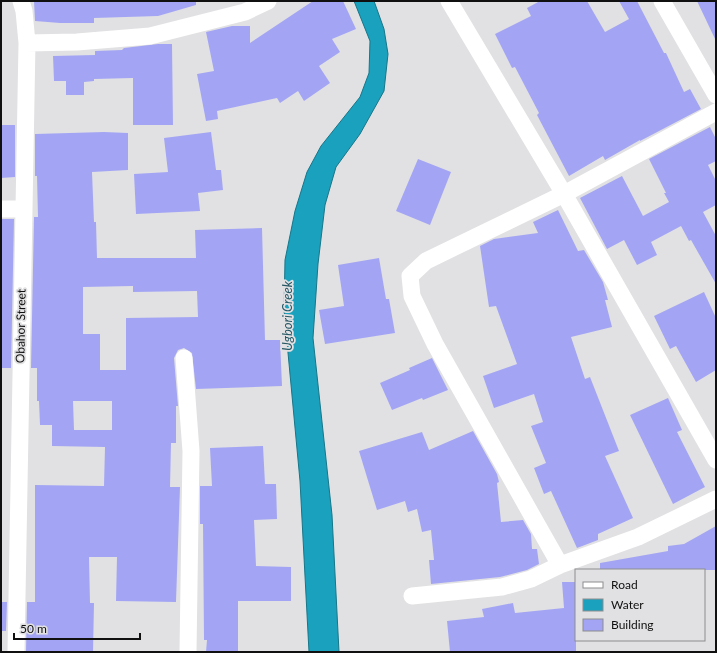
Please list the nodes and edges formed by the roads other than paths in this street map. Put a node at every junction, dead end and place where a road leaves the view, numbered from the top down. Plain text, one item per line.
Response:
1 (21, 1) edge
2 (268, 1) edge
3 (449, 1) edge
4 (662, 1) edge
5 (27, 43) junction
6 (716, 95) edge
7 (716, 112) edge
8 (564, 194) junction
9 (1, 209) edge
10 (23, 209) junction
11 (184, 358) dead end
12 (716, 460) edge
13 (716, 498) edge
14 (560, 565) junction
15 (412, 596) dead end
16 (16, 652) edge
17 (188, 652) edge

1 - 5 street, Obahor Street
2 - 5 street
3 - 8 street
4 - 6 street
5 - 10 street, Obahor Street
7 - 8 street
8 - 12 street
8 - 14 street
9 - 10 street
10 - 16 street, Obahor Street
11 - 17 street
13 - 14 street
14 - 15 street

